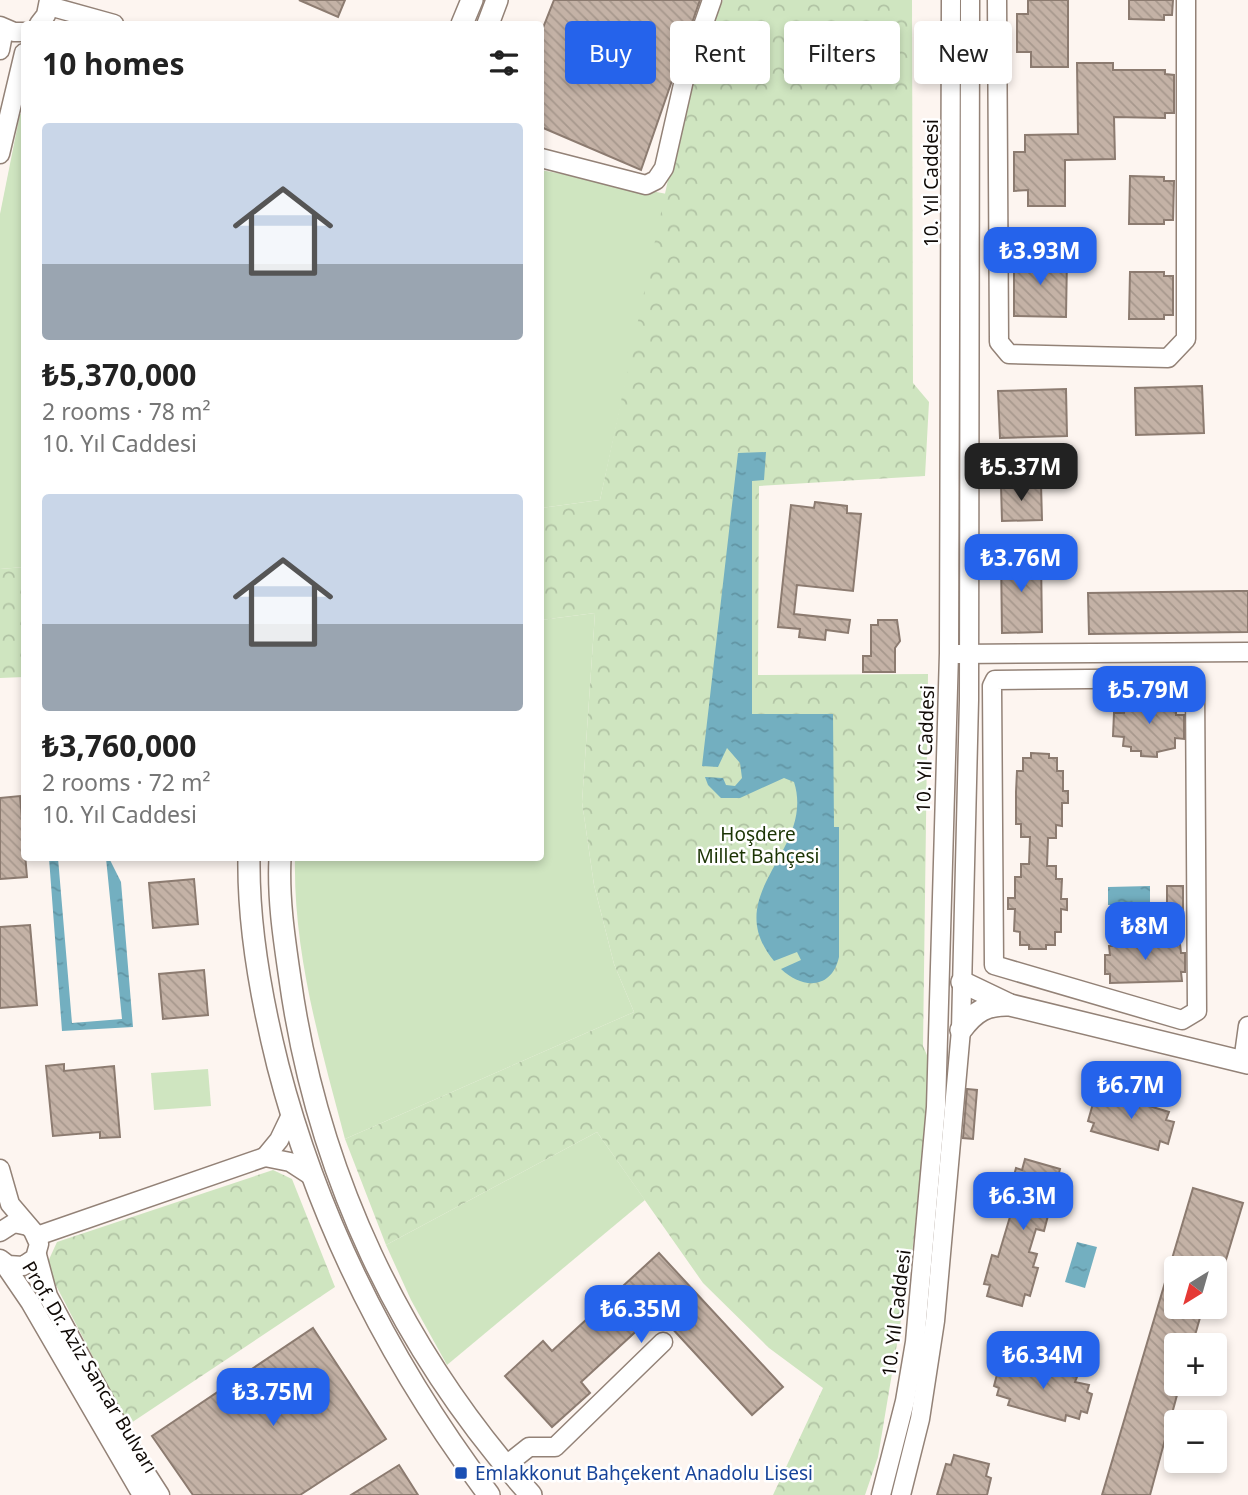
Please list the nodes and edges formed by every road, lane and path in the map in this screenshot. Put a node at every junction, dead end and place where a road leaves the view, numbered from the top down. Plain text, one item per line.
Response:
1 (472, 0) edge
2 (497, 0) edge
3 (712, 0) edge
4 (951, 0) edge
5 (971, 0) edge
6 (997, 0) edge
7 (1186, 0) edge
8 (49, 3) edge
9 (40, 21) edge
10 (105, 21) edge
11 (462, 21) edge
12 (489, 21) edge
13 (2, 28) edge
14 (21, 31) edge
15 (0, 50) edge
16 (21, 66) edge
17 (998, 94) junction
18 (972, 96) junction
19 (0, 154) edge
20 (544, 159) edge
21 (950, 472) junction
22 (974, 479) junction
23 (1248, 652) edge
24 (949, 653) junction
25 (969, 655) junction
26 (992, 686) joint
27 (249, 861) edge
28 (280, 861) edge
29 (962, 982) junction
30 (1010, 1005) junction
31 (1248, 1026) edge
32 (961, 1030) junction
33 (1245, 1063) edge
34 (291, 1115) junction
35 (265, 1157) junction
36 (0, 1168) edge
37 (310, 1175) junction
38 (33, 1231) junction
39 (0, 1232) edge
40 (37, 1255) junction
41 (1, 1260) edge
42 (663, 1342) dead end
43 (505, 1466) junction
44 (142, 1495) edge
45 (160, 1495) edge
46 (489, 1495) edge
47 (531, 1495) edge
48 (881, 1495) edge
49 (901, 1495) edge

1 - 11 main road
2 - 12 main road
3 - 20 street
4 - 21 street, 10. Yıl Caddesi
5 - 18 street, 10. Yıl Caddesi
6 - 17 street
7 - 17 street
8 - 9 street
8 - 10 street
13 - 14 street
13 - 15 street
16 - 19 street
17 - 18 street
18 - 22 street, 10. Yıl Caddesi
21 - 22 street
21 - 24 street, 10. Yıl Caddesi
22 - 25 street, 10. Yıl Caddesi
23 - 25 street
24 - 25 street
24 - 48 street, 10. Yıl Caddesi
25 - 29 street, 10. Yıl Caddesi
26 - 26 street
27 - 34 main road
28 - 43 main road
29 - 30 main road
29 - 32 street, 10. Yıl Caddesi
30 - 32 main road
30 - 33 main road
31 - 33 street
32 - 49 street, 10. Yıl Caddesi
34 - 35 street
34 - 37 main road
35 - 37 street
35 - 38 street
36 - 38 street
37 - 46 main road
38 - 39 street
38 - 40 street, Prof. Dr. Aziz Sancar Bulvarı
40 - 41 street
40 - 45 street, Prof. Dr. Aziz Sancar Bulvarı
41 - 44 street, Prof. Dr. Aziz Sancar Bulvarı
42 - 43 street
43 - 47 main road

